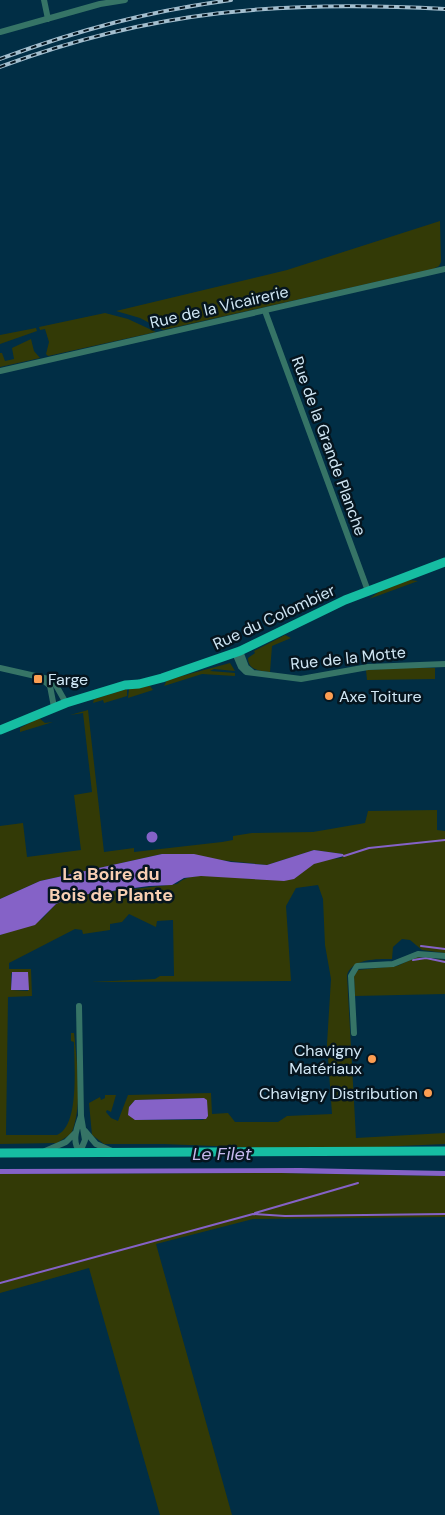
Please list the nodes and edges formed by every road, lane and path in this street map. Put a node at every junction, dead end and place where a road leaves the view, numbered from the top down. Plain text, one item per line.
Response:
1 (44, 0) edge
2 (125, 0) edge
3 (48, 19) junction
4 (0, 32) edge
5 (445, 269) edge
6 (265, 311) junction
7 (0, 371) edge
8 (445, 562) edge
9 (368, 591) junction
10 (238, 652) junction
11 (445, 664) edge
12 (0, 668) edge
13 (26, 674) junction
14 (66, 703) junction
15 (54, 707) junction
16 (0, 730) edge
17 (445, 956) edge
18 (79, 1006) dead end
19 (354, 1033) dead end
20 (81, 1116) junction
21 (84, 1130) junction
22 (75, 1133) junction
23 (445, 1151) edge
24 (41, 1152) junction
25 (80, 1152) junction
26 (114, 1152) junction
27 (0, 1153) edge

1 - 3 street
2 - 3 street
3 - 4 street
5 - 6 street, Rue de la Vicairerie
6 - 7 street, Rue de la Vicairerie
6 - 9 street, Rue de la Grande Planche
8 - 9 main road, Rue du Colombier
9 - 10 main road, Rue du Colombier
10 - 11 street, Rue de la Motte
10 - 14 main road, Rue du Colombier
12 - 13 street
13 - 14 street
13 - 15 street
14 - 15 main road, Rue du Colombier
15 - 16 main road, Rue du Colombier
17 - 19 street
18 - 20 street
20 - 21 street
20 - 22 street
21 - 25 street
21 - 26 street
22 - 24 street
22 - 25 street
23 - 26 main road
24 - 25 main road
24 - 27 main road
25 - 26 main road

